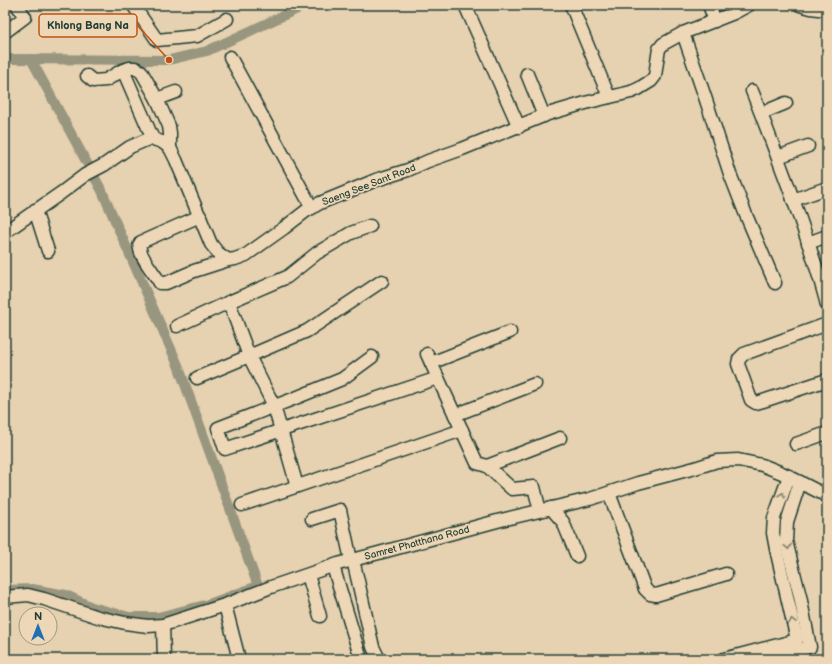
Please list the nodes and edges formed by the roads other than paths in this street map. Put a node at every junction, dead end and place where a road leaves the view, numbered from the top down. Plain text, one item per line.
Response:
1 (17, 5) edge
2 (465, 5) edge
3 (571, 5) edge
4 (709, 5) edge
5 (747, 5) edge
6 (800, 5) edge
7 (139, 7) edge
8 (827, 10) edge
9 (227, 19) dead end
10 (715, 21) junction
11 (5, 32) edge
12 (683, 33) junction
13 (230, 57) dead end
14 (123, 70) junction
15 (527, 74) dead end
16 (87, 76) dead end
17 (752, 91) dead end
18 (176, 92) dead end
19 (609, 97) junction
20 (157, 99) junction
21 (786, 103) dead end
22 (762, 113) junction
23 (544, 116) junction
24 (519, 126) junction
25 (153, 139) junction
26 (808, 146) dead end
27 (170, 148) junction
28 (778, 157) junction
29 (824, 189) dead end
30 (793, 200) junction
31 (312, 208) junction
32 (35, 210) junction
33 (200, 216) junction
34 (370, 226) dead end
35 (5, 232) edge
36 (827, 236) edge
37 (808, 243) junction
38 (48, 251) dead end
39 (228, 260) junction
40 (822, 269) edge
41 (382, 281) dead end
42 (775, 283) dead end
43 (229, 302) junction
44 (827, 305) edge
45 (827, 324) edge
46 (177, 326) dead end
47 (510, 332) dead end
48 (249, 356) junction
49 (372, 357) dead end
50 (196, 378) dead end
51 (438, 378) junction
52 (827, 380) edge
53 (535, 384) dead end
54 (274, 406) junction
55 (455, 415) junction
56 (281, 430) junction
57 (462, 430) junction
58 (827, 432) edge
59 (560, 438) dead end
60 (796, 444) dead end
61 (487, 466) junction
62 (789, 476) junction
63 (800, 482) junction
64 (297, 486) junction
65 (609, 493) junction
66 (827, 496) edge
67 (242, 505) dead end
68 (546, 509) junction
69 (312, 519) dead end
70 (577, 556) dead end
71 (352, 560) junction
72 (333, 566) junction
73 (726, 574) dead end
74 (308, 575) junction
75 (789, 579) junction
76 (5, 597) edge
77 (230, 603) junction
78 (320, 616) dead end
79 (163, 625) junction
80 (797, 640) junction
81 (810, 647) junction
82 (164, 659) edge
83 (239, 659) edge
84 (361, 659) edge
85 (379, 659) edge
86 (724, 659) edge
87 (766, 659) edge

1 - 11 street
2 - 24 street
3 - 19 street
4 - 10 street
5 - 10 street, Saeng See Sant Road
6 - 8 street
7 - 9 street
10 - 12 street, Saeng See Sant Road
12 - 19 street, Saeng See Sant Road
12 - 42 street
13 - 31 street
14 - 16 street
14 - 20 street
14 - 25 street
15 - 23 street
17 - 22 street
18 - 20 street
19 - 23 street, Saeng See Sant Road
20 - 27 street
21 - 22 street
22 - 28 street
23 - 24 street, Saeng See Sant Road
24 - 31 street, Saeng See Sant Road
25 - 27 street
25 - 32 street
26 - 28 street
27 - 33 street
28 - 30 street
29 - 30 street
30 - 37 street
31 - 39 street, Saeng See Sant Road
32 - 35 street
32 - 38 street
33 - 39 street
33 - 39 street, Saeng See Sant Road
34 - 43 street
36 - 37 street
37 - 40 street
40 - 44 street
41 - 48 street
43 - 46 street
43 - 48 street
45 - 52 street
47 - 51 street
48 - 50 street
48 - 54 street
49 - 54 street
51 - 55 street
51 - 56 street
53 - 55 street
54 - 56 street
54 - 56 street
55 - 57 street
56 - 64 street
57 - 61 street
57 - 64 street
58 - 60 street
59 - 61 street
61 - 68 street
62 - 63 street, Samret Phatthana Road
62 - 65 street, Samret Phatthana Road
75 -> 62 street
63 - 66 street, Samret Phatthana Road
63 -> 75 street
64 - 67 street
65 - 68 street, Samret Phatthana Road
65 - 73 street
68 - 70 street
68 - 71 street, Samret Phatthana Road
69 - 71 street
71 - 72 street, Samret Phatthana Road
71 - 85 street
72 - 74 street, Samret Phatthana Road
72 - 84 street
74 - 77 street, Samret Phatthana Road
74 - 78 street
80 -> 75 street
75 - 81 street
76 - 79 street, Samret Phatthana Road
77 - 79 street, Samret Phatthana Road
77 - 83 street
79 - 82 street
80 - 81 street
80 - 86 street
81 - 87 street

